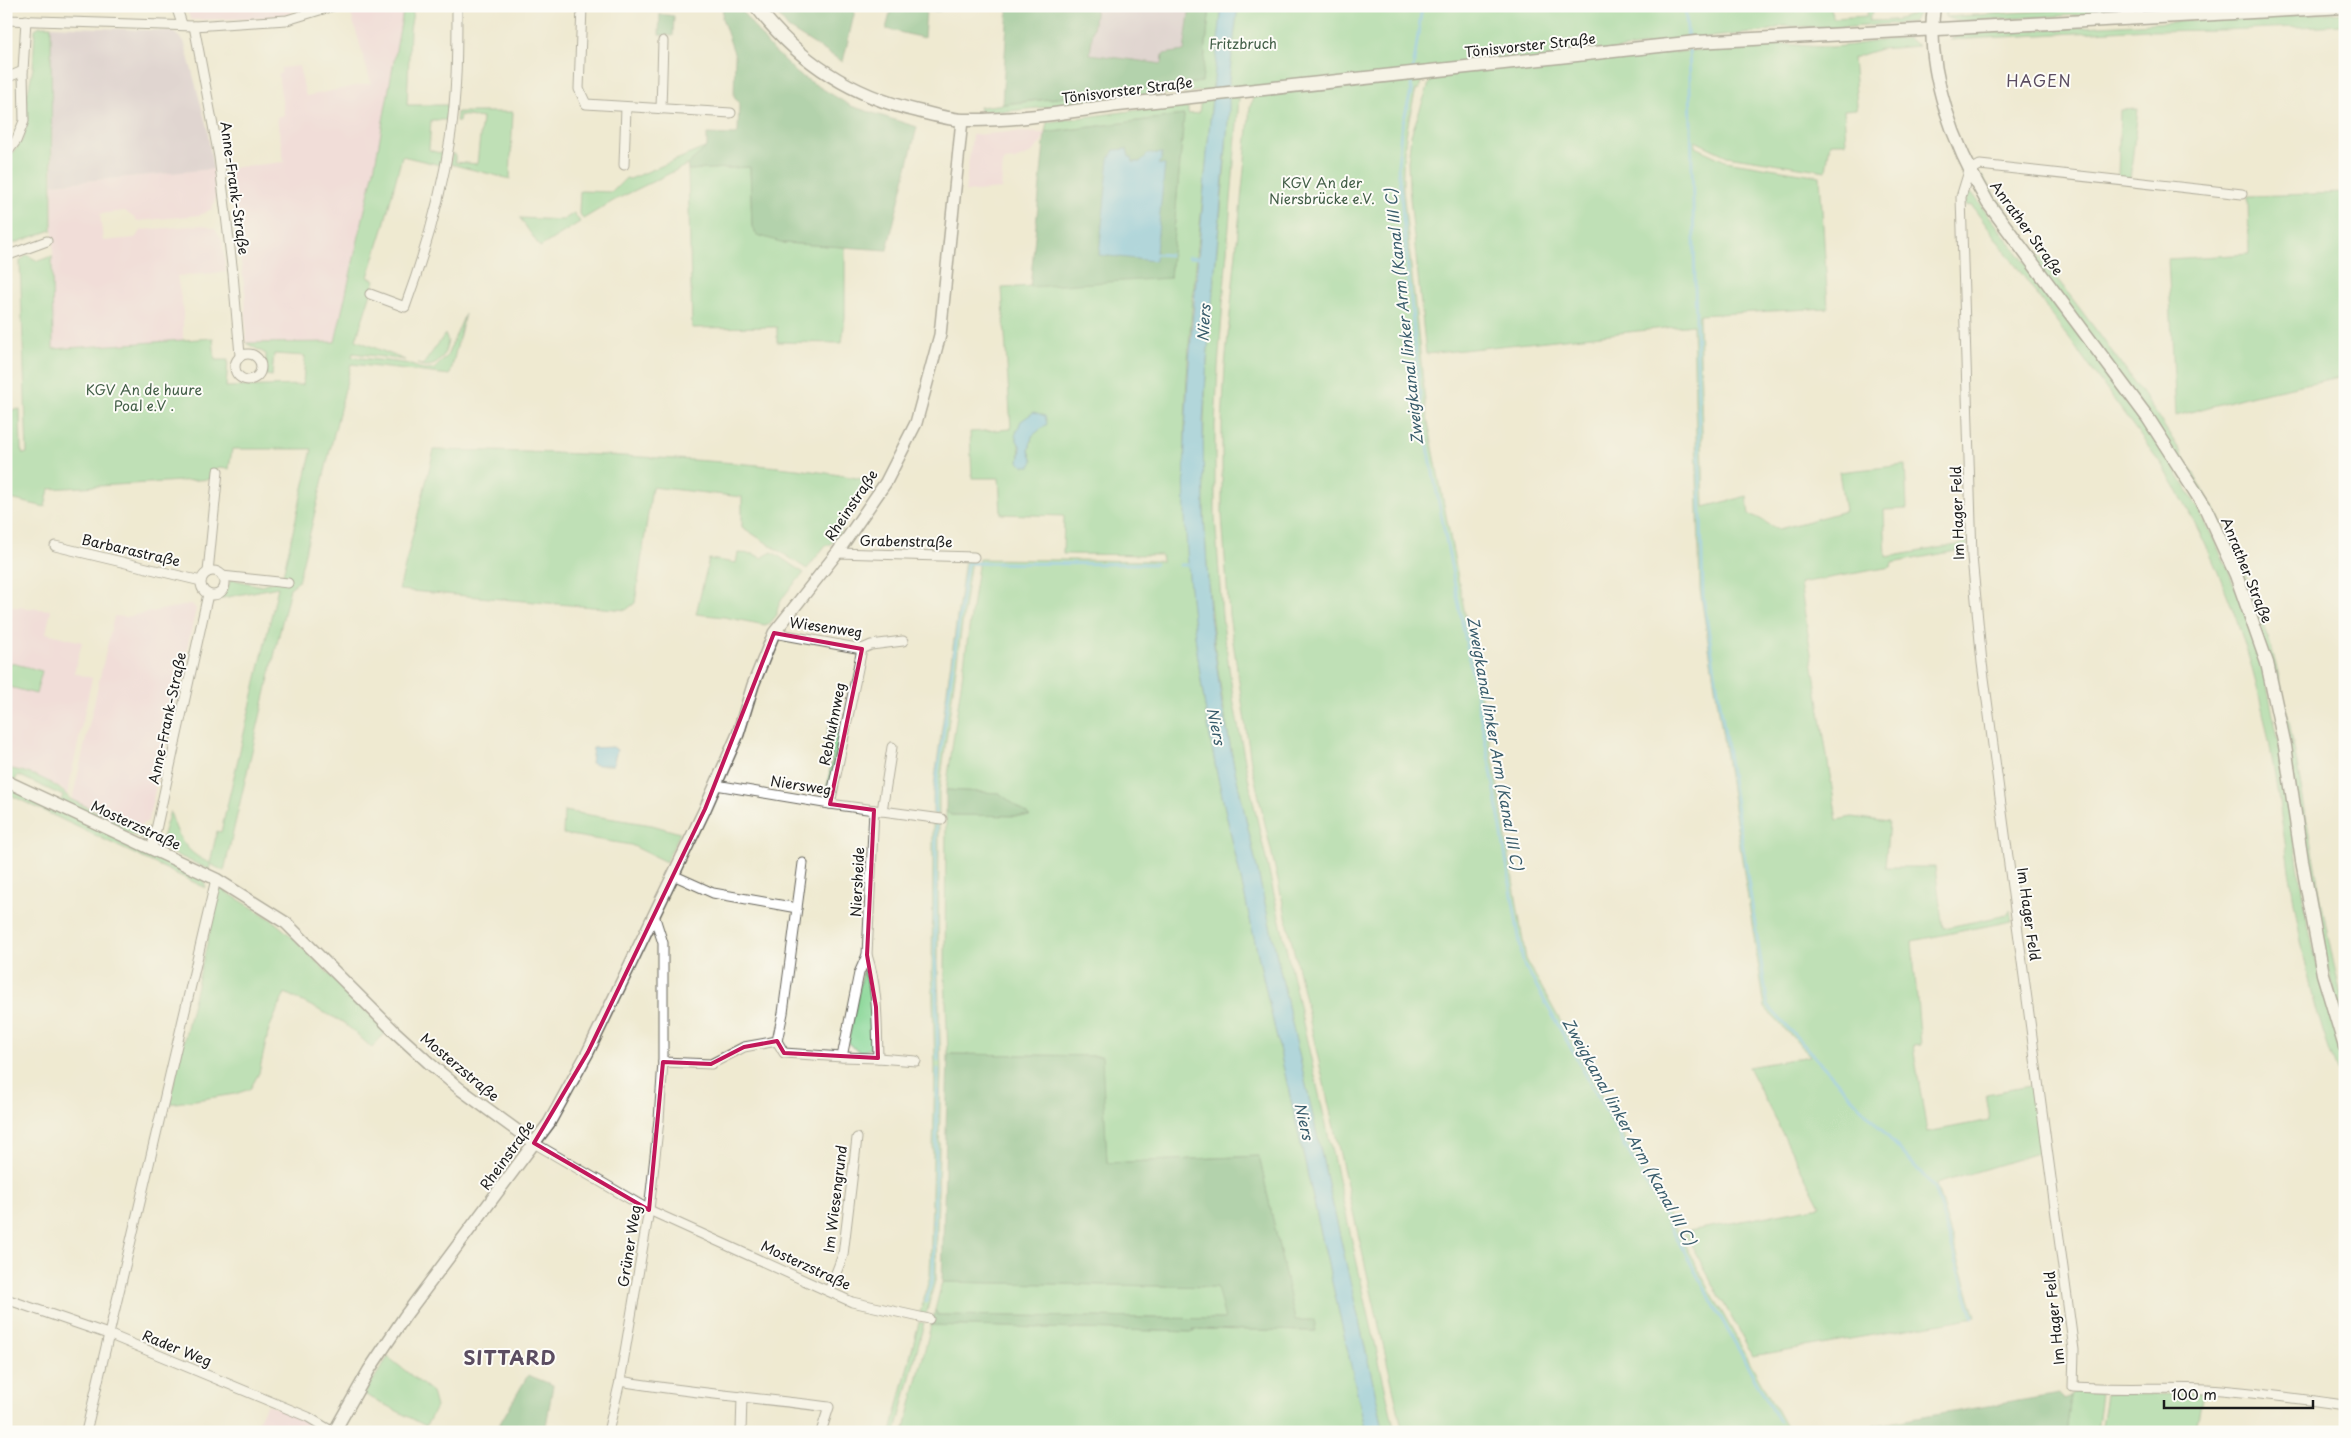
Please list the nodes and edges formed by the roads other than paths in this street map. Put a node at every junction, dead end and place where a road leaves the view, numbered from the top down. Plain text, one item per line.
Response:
1 (176, 6) edge
2 (457, 6) edge
3 (582, 6) edge
4 (756, 6) edge
5 (1934, 6) edge
6 (327, 7) edge
7 (2345, 7) edge
8 (6, 20) edge
9 (26, 20) junction
10 (182, 24) junction
11 (194, 26) junction
12 (1931, 30) junction
13 (663, 41) dead end
14 (23, 71) junction
15 (6, 78) edge
16 (626, 107) junction
17 (661, 109) junction
18 (731, 114) dead end
19 (962, 120) junction
20 (6, 154) edge
21 (624, 165) dead end
22 (1969, 171) junction
23 (2242, 194) dead end
24 (47, 241) dead end
25 (6, 256) edge
26 (370, 294) dead end
27 (240, 356) dead end
28 (218, 471) dead end
29 (55, 546) dead end
30 (836, 553) junction
31 (974, 557) dead end
32 (208, 572) junction
33 (222, 576) junction
34 (201, 581) junction
35 (288, 583) dead end
36 (208, 594) junction
37 (774, 633) junction
38 (903, 641) dead end
39 (862, 649) junction
40 (892, 747) dead end
41 (6, 781) edge
42 (716, 785) junction
43 (830, 804) junction
44 (878, 810) junction
45 (942, 819) dead end
46 (152, 848) junction
47 (803, 863) dead end
48 (673, 875) junction
49 (216, 879) junction
50 (797, 908) junction
51 (654, 915) junction
52 (867, 955) junction
53 (777, 1041) junction
54 (2345, 1046) edge
55 (842, 1057) junction
56 (878, 1058) junction
57 (916, 1061) dead end
58 (663, 1062) junction
59 (856, 1138) dead end
60 (534, 1144) junction
61 (649, 1210) junction
62 (829, 1291) junction
63 (6, 1299) edge
64 (929, 1319) dead end
65 (108, 1334) junction
66 (620, 1381) junction
67 (742, 1396) junction
68 (2345, 1405) edge
69 (86, 1432) edge
70 (333, 1432) edge
71 (608, 1432) edge
72 (741, 1432) edge
73 (821, 1432) edge

1 - 10 street
2 - 26 street
3 - 16 street
4 - 19 main road, Tönisvorster Straße
5 - 12 main road, Anrather Straße
6 - 11 street
7 - 12 main road, Tönisvorster Straße
8 - 9 street
9 - 10 street
9 - 14 street
10 - 11 street
11 - 27 street, Anne-Frank-Straße
12 - 19 main road, Tönisvorster Straße
12 - 22 main road, Anrather Straße
13 - 17 street
14 - 15 street
14 - 20 street
16 - 17 street
16 - 21 street
17 - 18 street
19 - 30 street, Rheinstraße
22 - 23 street, Anrather Straße
22 - 54 main road, Anrather Straße
22 - 68 street, Im Hager Feld
24 - 25 street
28 - 32 street
29 - 34 street, Barbarastraße
30 - 31 street, Grabenstraße
30 - 37 street, Rheinstraße
32 - 33 street
32 - 34 street
33 - 35 street
33 - 36 street
34 - 36 street
36 - 46 street, Anne-Frank-Straße
37 - 39 street, Wiesenweg
37 - 42 street, Rheinstraße
38 - 39 street, Wiesenweg
39 - 43 street, Rebhuhnweg
40 - 44 street
41 - 46 street, Mosterzstraße
42 - 43 street, Niersweg
42 - 48 street, Rheinstraße
43 - 44 street, Niersweg
44 - 45 street, Niersweg
44 - 52 street, Niersheide
46 - 49 street, Mosterzstraße
47 - 50 street
48 - 50 street
48 - 51 street, Rheinstraße
49 - 60 street, Mosterzstraße
49 - 65 street
50 - 53 street
51 - 58 street, Grüner Weg
51 - 60 street, Rheinstraße
52 - 55 street, Niersheide
52 - 56 street, Niersheide
53 - 55 street
53 - 58 street
55 - 56 street
56 - 57 street
58 - 61 street, Grüner Weg
59 - 62 street, Im Wiesengrund
60 - 61 street, Mosterzstraße
60 - 70 street, Rheinstraße
61 - 62 street, Mosterzstraße
61 - 66 street, Grüner Weg
62 - 64 street, Mosterzstraße
63 - 65 street, Rader Weg
65 - 69 street
65 - 70 street, Rader Weg
66 - 67 street
66 - 71 street, Grüner Weg
67 - 72 street
67 - 73 street

